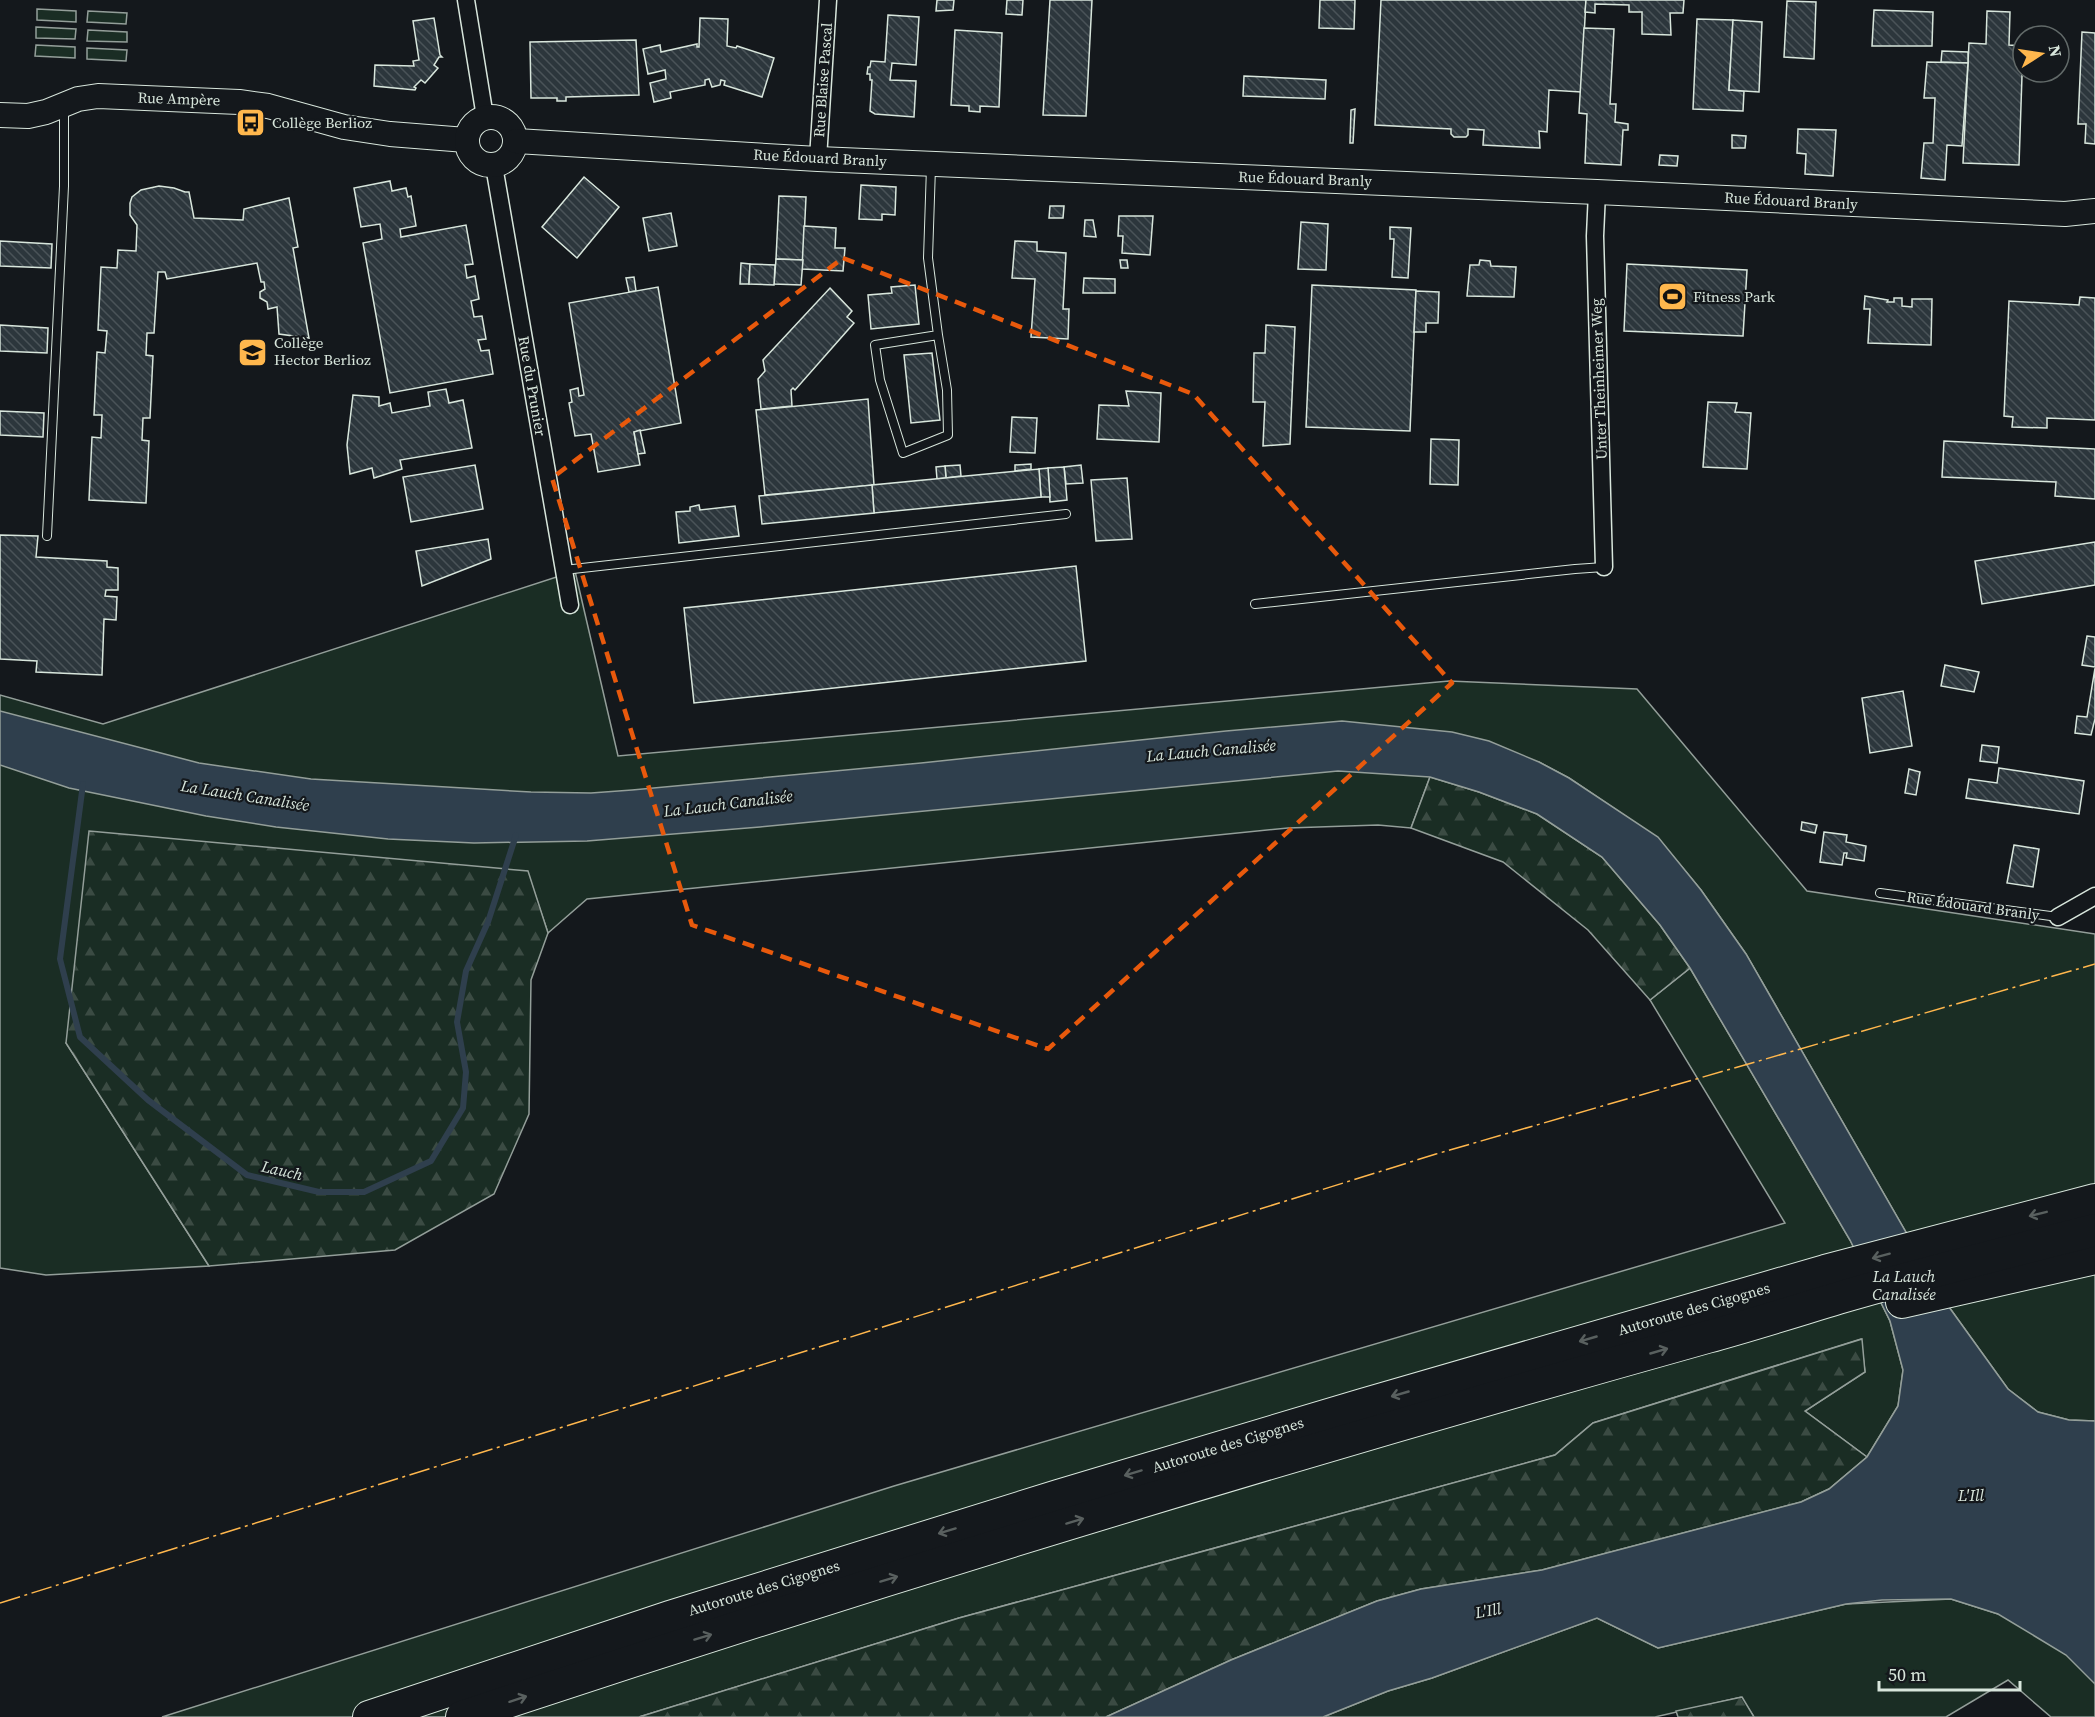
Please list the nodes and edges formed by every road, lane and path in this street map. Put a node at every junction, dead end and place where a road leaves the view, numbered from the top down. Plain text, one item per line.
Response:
1 (466, 0) edge
2 (828, 0) edge
3 (64, 104) junction
4 (0, 115) edge
5 (485, 117) junction
6 (466, 140) junction
7 (516, 141) junction
8 (818, 159) junction
9 (931, 164) junction
10 (494, 166) junction
11 (1597, 192) junction
12 (2095, 211) edge
13 (938, 335) junction
14 (1066, 514) dead end
15 (47, 536) dead end
16 (1604, 567) joint
17 (564, 570) junction
18 (1255, 604) dead end
19 (570, 605) dead end
20 (1880, 893) dead end
21 (2095, 896) edge
22 (2058, 917) joint
23 (2095, 1200) edge
24 (2095, 1230) edge
25 (2095, 1258) edge
26 (1956, 1278) junction
27 (369, 1717) edge
28 (462, 1717) edge

1 - 5 street
2 - 8 street, Rue Blaise Pascal
3 - 4 street, Rue Ampère
3 - 6 street, Rue Ampère
3 - 15 lane
5 - 6 street
5 - 7 street
6 - 10 street
7 - 8 street, Rue Édouard Branly
7 - 10 street
8 - 9 street, Rue Édouard Branly
9 - 11 street, Rue Édouard Branly
9 - 13 lane
10 - 17 street, Rue du Prunier
11 - 12 street, Rue Édouard Branly
11 - 16 street, Unter Theinheimer Weg
13 - 13 lane
14 - 17 lane
16 - 18 lane
17 - 19 street, Rue du Prunier
20 - 22 lane, Rue Édouard Branly
21 - 22 street, Rue Édouard Branly
23 -> 27 highway, Autoroute des Cigognes
24 - 26 highway
25 - 26 highway
28 -> 26 highway, Autoroute des Cigognes

